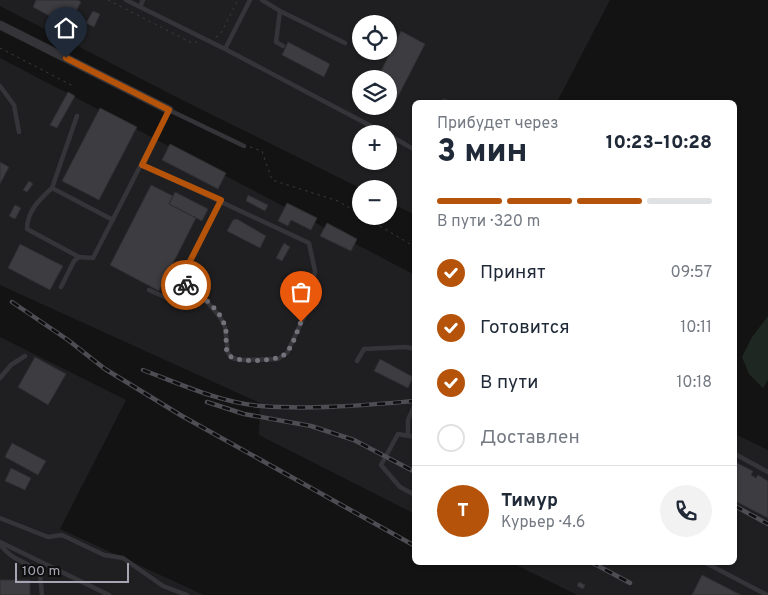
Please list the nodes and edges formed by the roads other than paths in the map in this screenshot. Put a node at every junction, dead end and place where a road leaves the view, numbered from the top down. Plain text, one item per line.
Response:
1 (126, 0) edge
2 (143, 0) edge
3 (250, 0) edge
4 (262, 0) edge
5 (140, 7) junction
6 (280, 11) junction
7 (0, 25) edge
8 (346, 43) dead end
9 (284, 46) dead end
10 (225, 49) junction
11 (0, 86) edge
12 (169, 110) junction
13 (77, 116) dead end
14 (370, 125) edge
15 (19, 132) dead end
16 (397, 140) edge
17 (244, 146) road end
18 (412, 148) edge
19 (142, 165) junction
20 (52, 188) junction
21 (221, 200) junction
22 (113, 220) junction
23 (79, 257) junction
24 (180, 281) junction
25 (61, 287) dead end
26 (149, 290) dead end
27 (412, 348) edge
28 (25, 356) dead end
29 (357, 361) dead end
30 (0, 378) edge
31 (412, 411) edge
32 (408, 435) junction
33 (412, 436) edge
34 (737, 455) edge
35 (768, 472) edge
36 (412, 493) edge
37 (0, 518) edge
38 (0, 543) edge
39 (710, 565) edge
40 (42, 595) edge
41 (109, 595) edge
42 (188, 595) edge
43 (767, 595) edge

1 - 5 lane
2 - 5 lane
3 - 10 lane
4 - 6 lane
5 - 10 lane
6 - 8 lane
6 - 9 lane
7 - 12 street
10 - 14 lane
11 - 15 lane
12 - 17 lane
12 - 19 lane
13 - 20 lane
16 - 18 lane
19 - 21 lane
19 - 22 lane
20 - 22 lane
20 - 23 lane
21 - 24 lane
21 - 24 lane
22 - 23 lane
23 - 25 lane
24 - 26 lane
27 - 29 lane
28 - 30 lane
31 - 32 lane
32 - 33 lane
32 - 36 lane
34 - 35 lane
37 - 42 lane
38 - 40 lane
38 - 41 lane
39 - 43 lane

